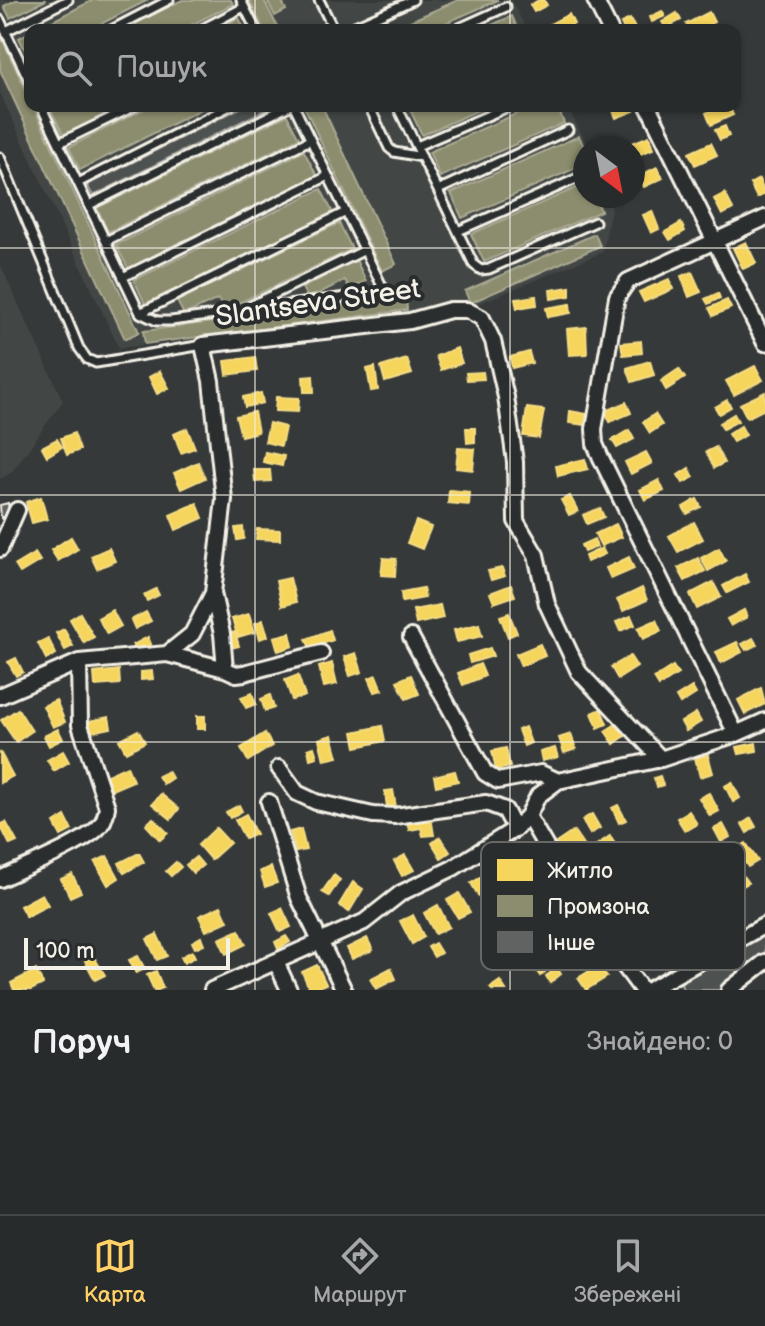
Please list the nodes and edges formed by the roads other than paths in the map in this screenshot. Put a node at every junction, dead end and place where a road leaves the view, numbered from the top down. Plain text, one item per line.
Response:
1 (68, 0) edge
2 (169, 0) edge
3 (319, 0) edge
4 (413, 0) edge
5 (595, 0) edge
6 (242, 4) edge
7 (506, 7) dead end
8 (0, 20) edge
9 (123, 24) edge
10 (210, 24) edge
11 (253, 24) edge
12 (331, 24) edge
13 (359, 24) edge
14 (468, 24) edge
15 (607, 24) edge
16 (6, 31) junction
17 (24, 65) edge
18 (47, 112) edge
19 (123, 112) edge
20 (218, 112) edge
21 (279, 112) edge
22 (294, 112) edge
23 (372, 112) edge
24 (402, 112) edge
25 (496, 112) edge
26 (651, 112) edge
27 (568, 130) dead end
28 (310, 140) junction
29 (59, 143) junction
30 (417, 146) junction
31 (0, 157) edge
32 (422, 157) junction
33 (328, 176) junction
34 (573, 180) edge
35 (78, 183) junction
36 (438, 190) junction
37 (89, 205) junction
38 (346, 212) junction
39 (765, 218) edge
40 (595, 222) dead end
41 (458, 231) junction
42 (716, 240) junction
43 (106, 241) junction
44 (365, 250) junction
45 (123, 277) junction
46 (240, 311) junction
47 (140, 313) junction
48 (765, 343) edge
49 (203, 345) junction
50 (17, 510) dead end
51 (0, 549) edge
52 (213, 593) junction
53 (411, 637) dead end
54 (321, 653) dead end
55 (167, 654) junction
56 (79, 662) junction
57 (225, 669) junction
58 (0, 696) edge
59 (765, 721) edge
60 (736, 734) junction
61 (661, 759) junction
62 (279, 768) dead end
63 (558, 781) junction
64 (269, 802) dead end
65 (528, 816) junction
66 (515, 829) junction
67 (494, 842) edge
68 (543, 842) edge
69 (481, 850) edge
70 (0, 879) edge
71 (765, 925) edge
72 (745, 938) edge
73 (321, 942) junction
74 (276, 962) junction
75 (765, 962) edge
76 (627, 970) edge
77 (696, 970) edge
78 (675, 984) edge
79 (212, 990) edge
80 (289, 990) edge
81 (344, 990) edge
82 (642, 990) edge
83 (649, 990) edge
84 (729, 990) edge

1 - 16 lane
2 - 9 lane
3 - 12 lane
4 - 13 lane
5 - 15 street
6 - 10 lane
6 - 11 lane
7 - 14 lane
8 - 16 lane
16 - 17 lane
18 - 29 lane
19 - 29 lane
20 - 35 lane
21 - 37 lane
22 - 28 lane
23 - 32 lane
24 - 30 lane
25 - 30 lane
26 - 42 street
27 - 36 lane
28 - 33 lane
28 - 43 lane
29 - 35 lane
30 - 32 lane
31 - 49 lane
32 - 36 lane
33 - 38 lane
33 - 45 lane
34 - 41 lane
35 - 37 lane
36 - 41 lane
37 - 43 lane
38 - 44 lane
38 - 47 lane
39 - 42 street
40 - 41 lane
42 - 48 street
42 - 60 street
43 - 45 lane
44 - 46 lane
44 - 46 lane
45 - 47 lane
46 - 47 lane
49 - 52 street, Slantseva Street
49 - 61 street, Slantseva Street
50 - 51 street
52 - 55 street
52 - 57 street, Slantseva Street
53 - 63 street
54 - 57 street
55 - 56 street
55 - 57 street
56 - 58 street
56 - 70 street
59 - 60 street
60 - 61 street
61 - 63 street
62 - 66 street
63 - 65 street
64 - 73 street
65 - 66 street
65 - 68 street
66 - 67 street
69 - 73 street
71 - 72 street
73 - 74 street
73 - 81 street
74 - 79 street
74 - 80 street
75 - 84 street
76 - 82 street
77 - 78 street
78 - 83 street

